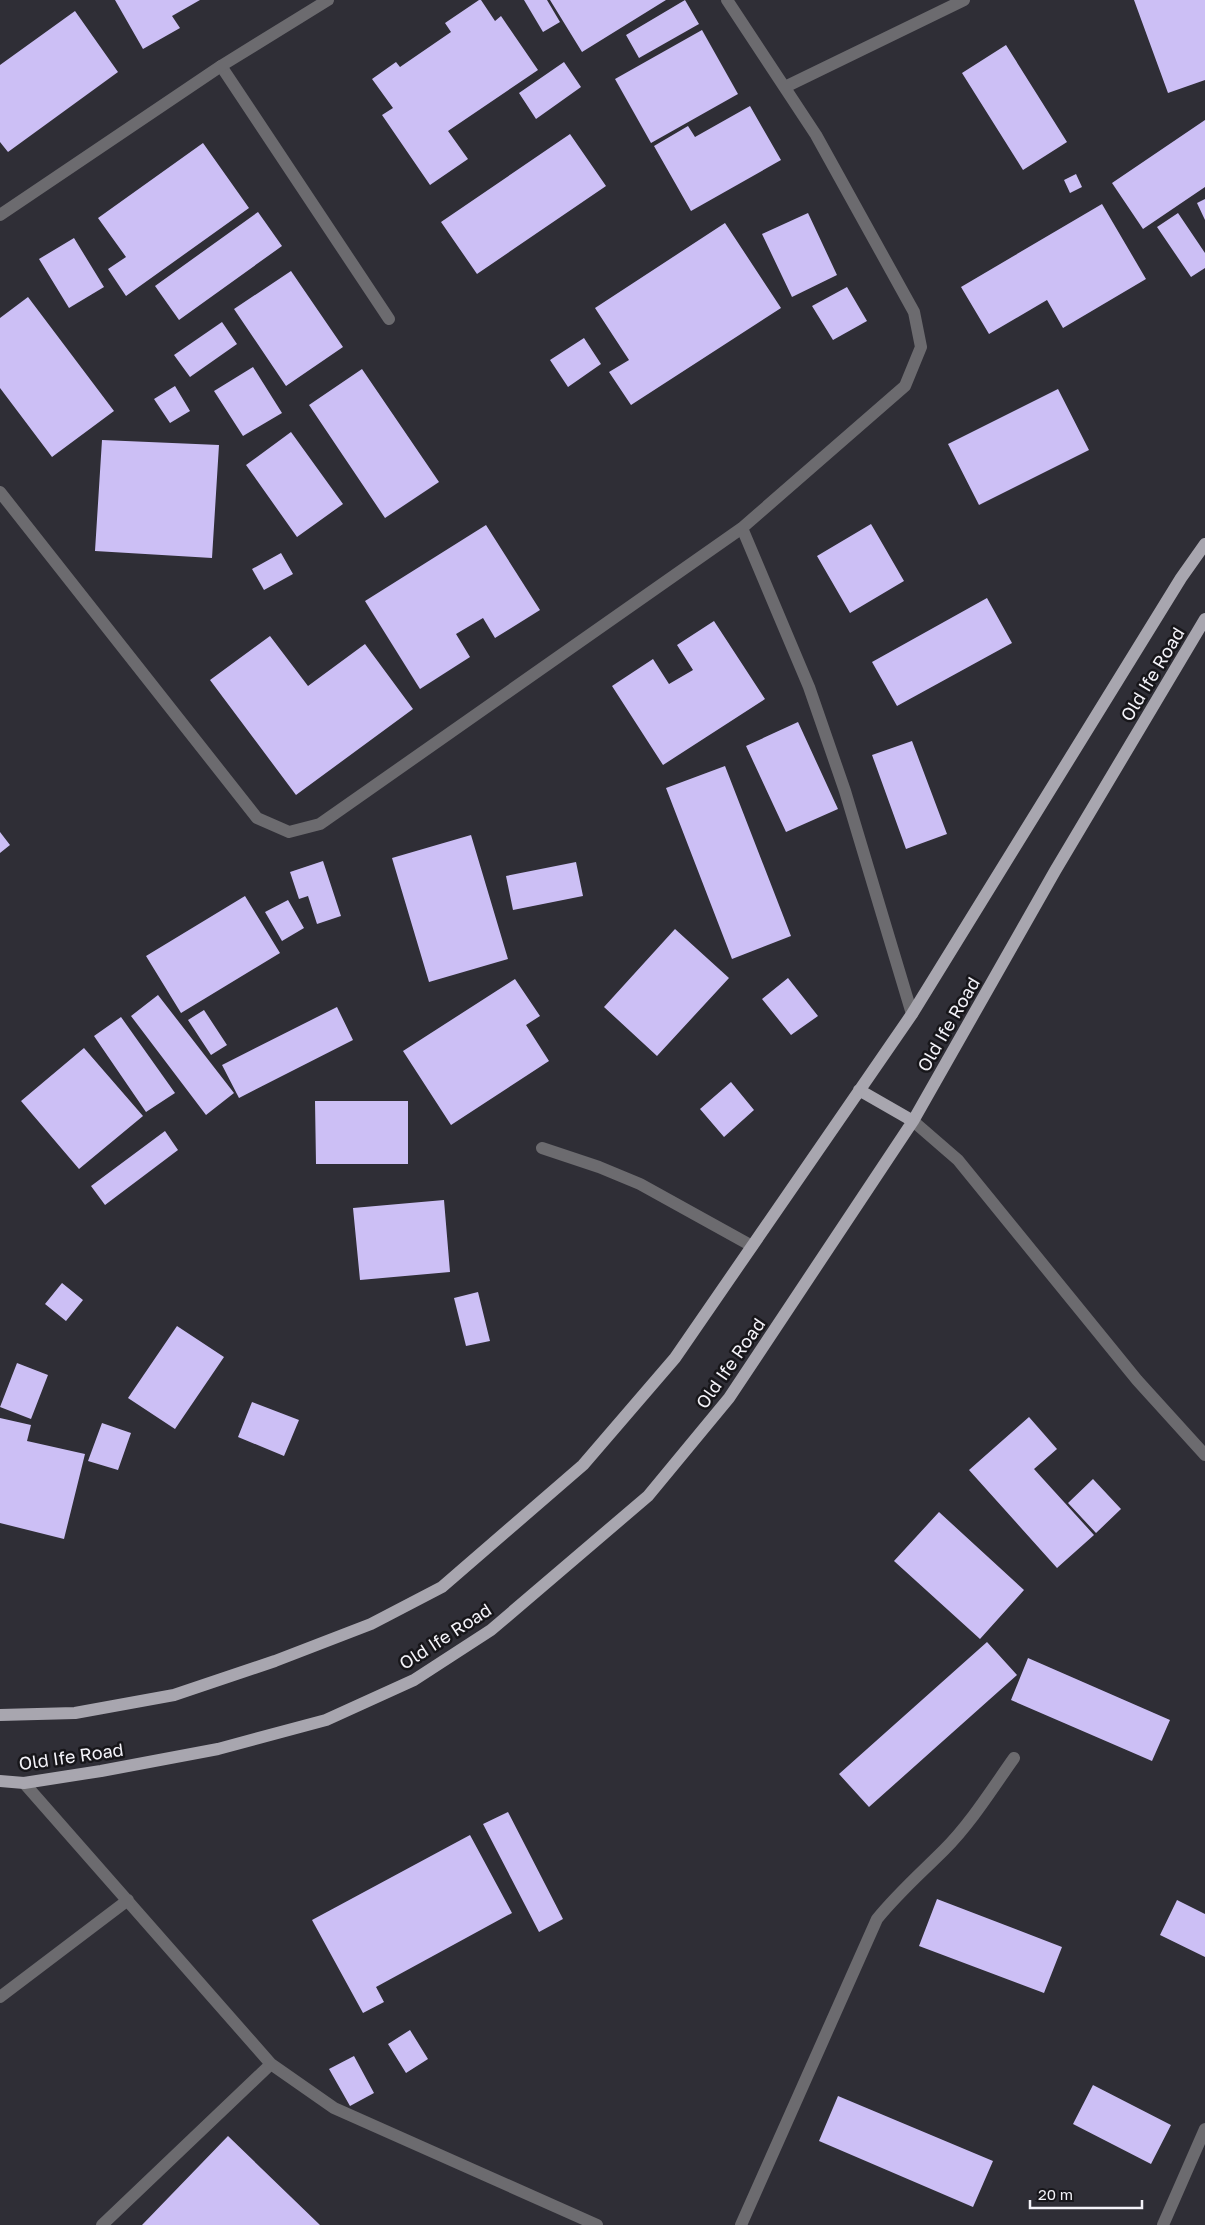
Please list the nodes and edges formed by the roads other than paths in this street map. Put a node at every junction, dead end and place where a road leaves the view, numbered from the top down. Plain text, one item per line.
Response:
1 (328, 0) edge
2 (727, 0) edge
3 (964, 0) edge
4 (221, 66) junction
5 (785, 87) junction
6 (0, 215) edge
7 (389, 318) dead end
8 (0, 492) edge
9 (742, 528) junction
10 (1205, 544) edge
11 (1205, 619) edge
12 (912, 1014) junction
13 (859, 1090) junction
14 (913, 1121) junction
15 (542, 1148) dead end
16 (752, 1246) junction
17 (1205, 1455) edge
18 (0, 1715) edge
19 (1014, 1758) dead end
20 (0, 1781) edge
21 (24, 1783) junction
22 (128, 1900) junction
23 (0, 1997) edge
24 (271, 2064) junction
25 (1205, 2129) edge
26 (102, 2225) edge
27 (597, 2225) edge
28 (741, 2225) edge
29 (1163, 2225) edge

1 - 4 street
2 - 5 street
3 - 5 street
4 - 6 street
4 - 7 street
5 - 9 street
8 - 9 street
9 - 12 street
10 - 12 main road, Old Ife Road
11 - 14 main road, Old Ife Road
12 - 13 main road, Old Ife Road
13 - 14 main road
13 - 16 main road, Old Ife Road
14 - 17 street
14 - 21 main road, Old Ife Road
15 - 16 street
16 - 18 main road, Old Ife Road
19 - 28 street
20 - 21 main road, Old Ife Road
21 - 22 street
22 - 23 street
22 - 24 street
24 - 26 street
24 - 27 street
25 - 29 street

